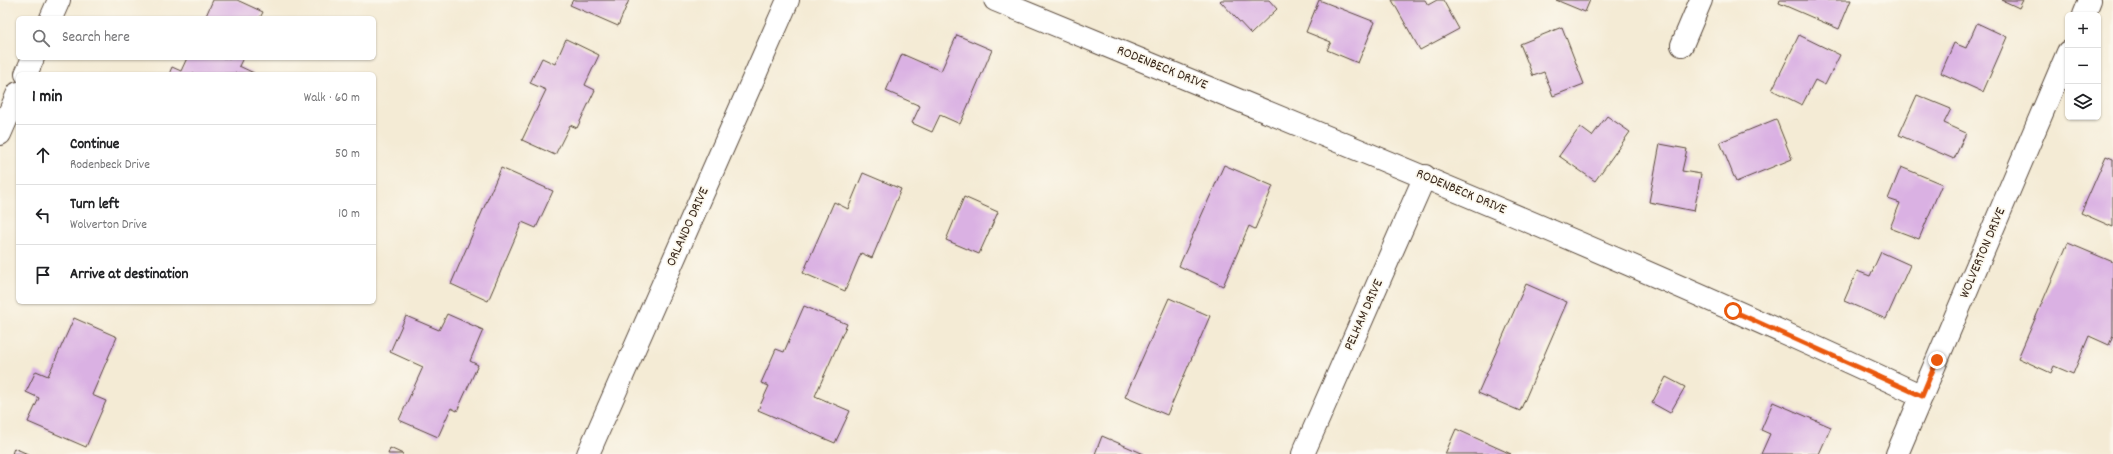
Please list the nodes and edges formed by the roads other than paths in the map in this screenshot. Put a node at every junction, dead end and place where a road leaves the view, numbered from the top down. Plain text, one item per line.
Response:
1 (59, 0) edge
2 (788, 0) edge
3 (995, 0) edge
4 (1700, 0) edge
5 (2090, 0) edge
6 (2085, 12) edge
7 (52, 16) edge
8 (1682, 45) dead end
9 (2065, 59) edge
10 (32, 60) edge
11 (27, 72) edge
12 (16, 98) edge
13 (0, 134) edge
14 (1425, 176) junction
15 (1922, 396) junction
16 (588, 454) edge
17 (1303, 454) edge
18 (1897, 454) edge

1 - 7 street
2 - 16 street, ORLANDO DRIVE
3 - 14 street, RODENBECK DRIVE
4 - 8 street
5 - 6 street
9 - 15 street, WOLVERTON DRIVE
10 - 11 street
12 - 13 street
14 - 15 street, RODENBECK DRIVE
14 - 17 street, PELHAM DRIVE
15 - 18 street, WOLVERTON DRIVE

